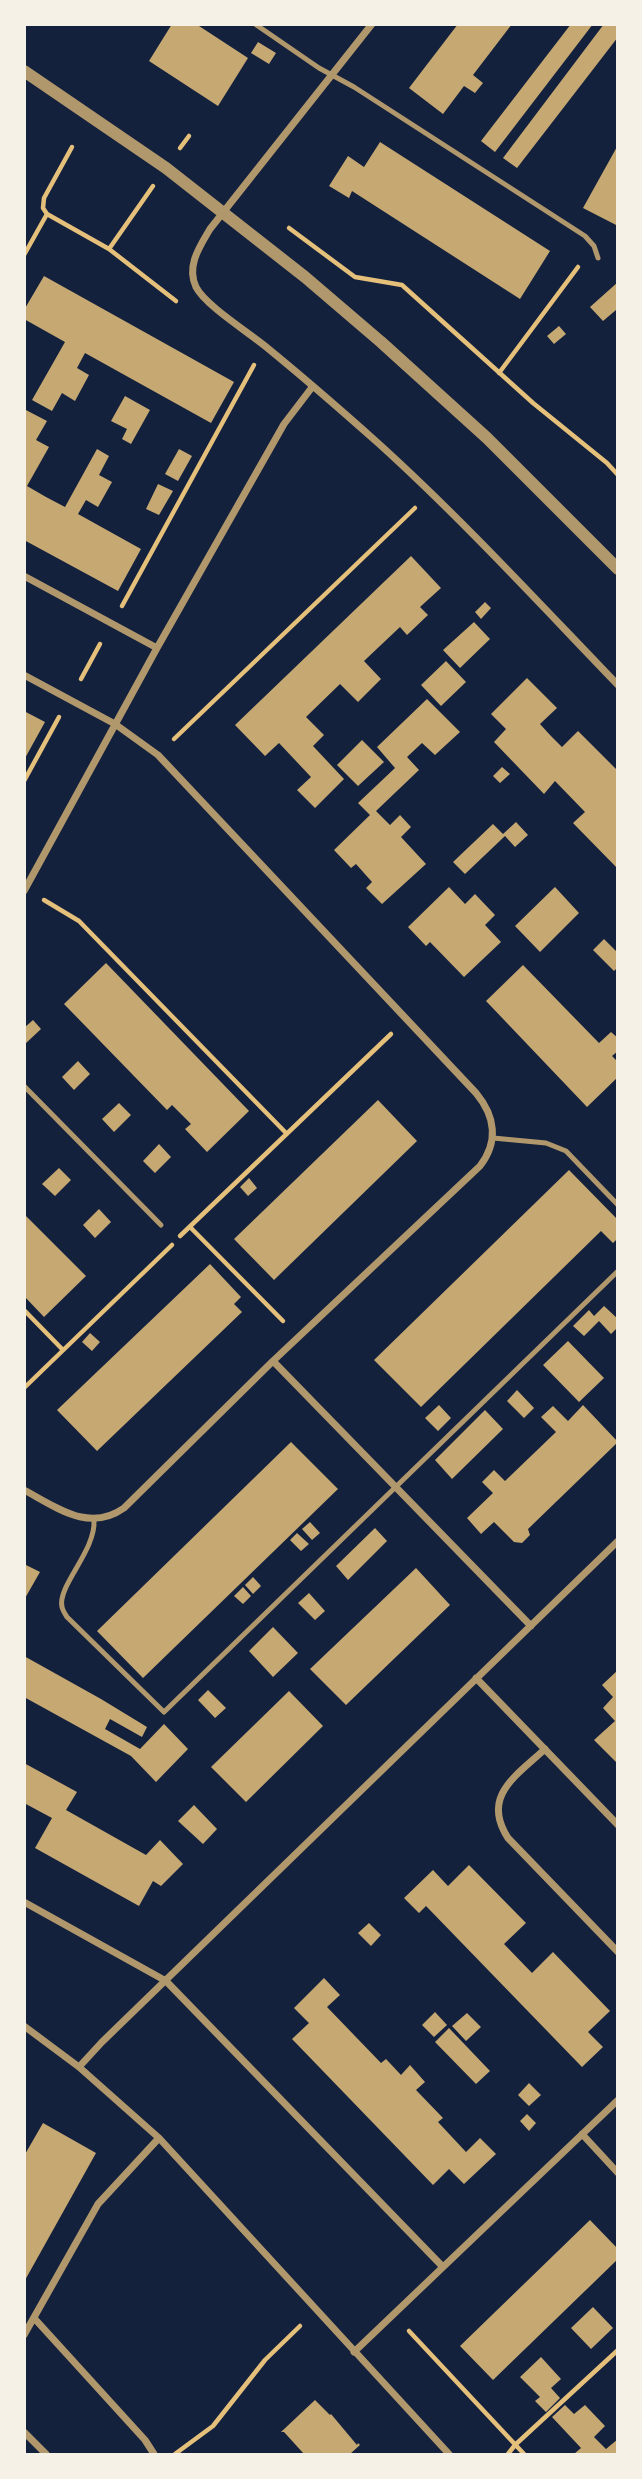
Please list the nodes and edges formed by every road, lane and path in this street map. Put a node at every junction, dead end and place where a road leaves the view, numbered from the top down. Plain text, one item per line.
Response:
1 (255, 24) edge
2 (372, 24) edge
3 (24, 71) edge
4 (332, 75) junction
5 (189, 136) dead end
6 (72, 147) dead end
7 (166, 168) junction
8 (223, 213) junction
9 (47, 214) junction
10 (284, 224) dead end
11 (109, 249) junction
12 (24, 255) edge
13 (598, 258) joint
14 (182, 306) dead end
15 (265, 346) junction
16 (499, 373) junction
17 (313, 386) junction
18 (618, 475) edge
19 (430, 493) junction
20 (618, 569) edge
21 (24, 576) edge
22 (112, 624) junction
23 (157, 648) junction
24 (24, 675) edge
25 (618, 685) edge
26 (69, 699) junction
27 (115, 724) junction
28 (158, 755) junction
29 (24, 781) edge
30 (25, 890) edge
31 (407, 1019) junction
32 (24, 1086) edge
33 (287, 1134) junction
34 (493, 1138) junction
35 (615, 1197) edge
36 (618, 1205) edge
37 (161, 1225) dead end
38 (190, 1227) junction
39 (618, 1270) edge
40 (24, 1310) edge
41 (299, 1336) junction
42 (64, 1350) junction
43 (273, 1361) junction
44 (24, 1388) edge
45 (396, 1487) junction
46 (24, 1490) edge
47 (94, 1520) junction
48 (618, 1541) edge
49 (531, 1626) junction
50 (476, 1678) junction
51 (545, 1749) junction
52 (618, 1825) edge
53 (24, 1902) edge
54 (618, 1952) edge
55 (166, 1981) junction
56 (24, 2026) edge
57 (79, 2067) junction
58 (618, 2100) edge
59 (582, 2134) junction
60 (159, 2137) junction
61 (618, 2173) edge
62 (443, 2267) junction
63 (316, 2311) junction
64 (394, 2315) junction
65 (34, 2318) junction
66 (24, 2335) edge
67 (618, 2350) edge
68 (354, 2352) junction
69 (24, 2432) edge
70 (515, 2445) junction
71 (46, 2455) edge
72 (154, 2455) edge
73 (174, 2455) edge
74 (449, 2455) edge
75 (508, 2455) edge
76 (524, 2455) edge

1 - 4 lane
2 - 4 street
3 - 7 street
4 - 8 street
4 - 13 lane
5 - 7 path
6 - 9 path
7 - 8 street
7 - 11 path
8 - 15 street
8 - 20 street
9 - 11 path
9 - 12 path
10 - 16 path
11 - 14 path
13 - 16 path
15 - 17 street
15 - 22 path
16 - 18 path
17 - 19 street
17 - 23 street
19 - 25 street
19 - 28 path
21 - 22 street
22 - 23 street
22 - 26 path
23 - 27 street
24 - 26 street
26 - 27 street
26 - 29 path
27 - 28 street
27 - 30 street
28 - 31 street
30 - 33 path
31 - 33 path
31 - 34 street
32 - 37 lane
33 - 38 path
34 - 35 lane
34 - 41 street
35 - 36 lane
38 - 41 path
38 - 42 path
39 - 45 lane
40 - 42 path
41 - 43 street
42 - 44 path
43 - 45 street
43 - 47 street
45 - 47 lane
45 - 49 street
46 - 47 street
48 - 49 street
49 - 50 street
50 - 51 street
50 - 55 street
51 - 52 street
51 - 54 street
53 - 55 street
55 - 57 street
55 - 62 street
56 - 57 street
57 - 60 street
58 - 59 street
59 - 61 street
59 - 62 street
60 - 63 street
60 - 65 street
62 - 64 street
63 - 68 street
63 - 73 path
64 - 68 street
64 - 70 path
65 - 66 street
65 - 72 street
67 - 70 path
68 - 74 street
69 - 71 street
70 - 75 path
70 - 76 path

